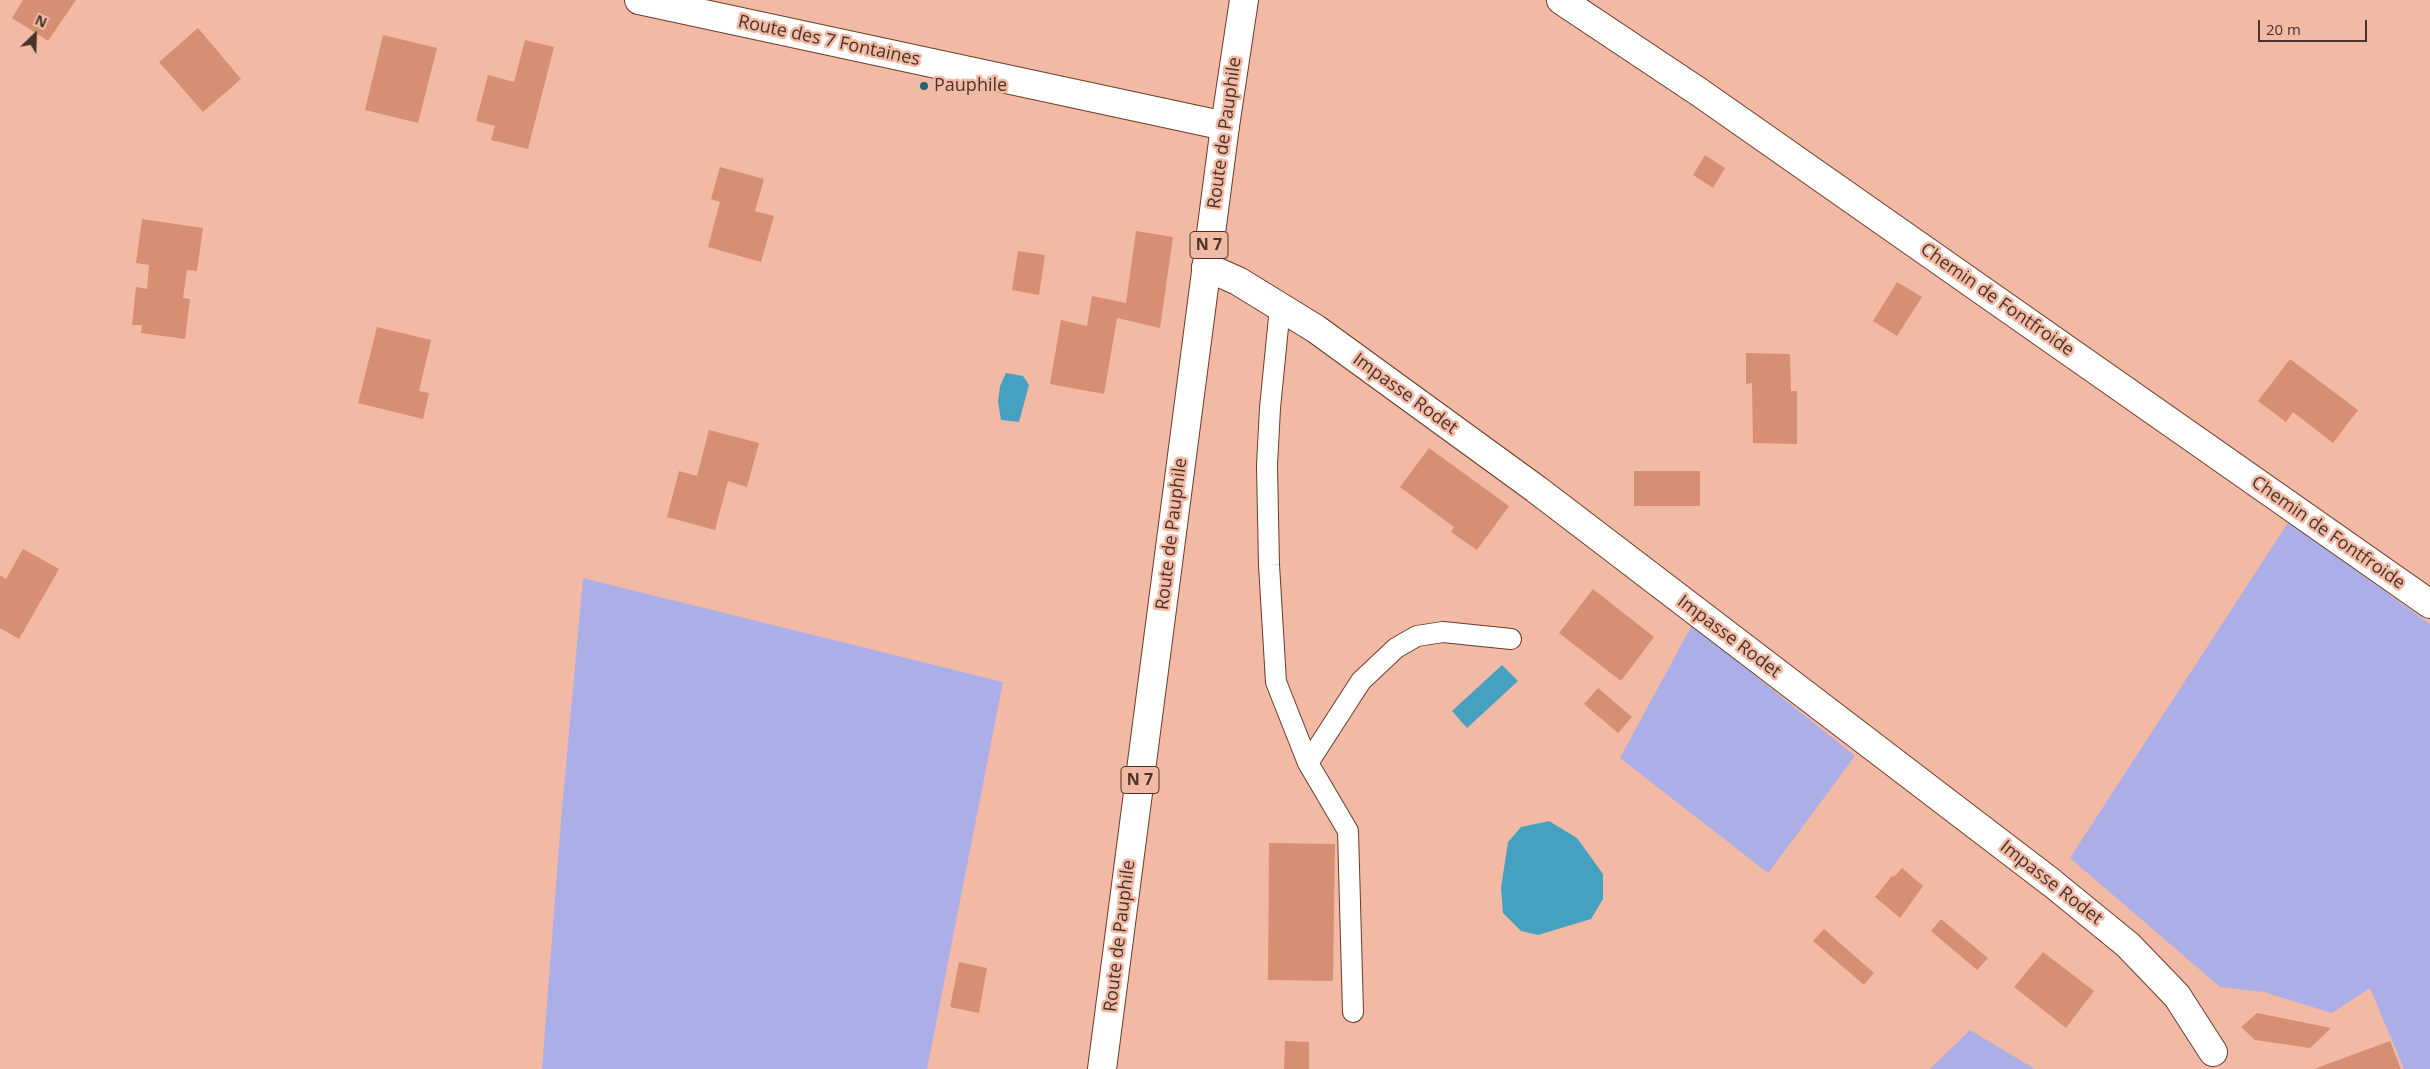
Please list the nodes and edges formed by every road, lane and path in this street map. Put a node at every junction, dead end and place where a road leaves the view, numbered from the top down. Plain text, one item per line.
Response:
1 (639, 0) edge
2 (1244, 0) edge
3 (1561, 0) edge
4 (1225, 126) junction
5 (1206, 267) junction
6 (1280, 307) junction
7 (2430, 604) edge
8 (1511, 639) dead end
9 (1308, 763) junction
10 (1353, 1012) dead end
11 (2213, 1052) dead end
12 (1102, 1069) edge

1 - 4 street, Route des 7 Fontaines
2 - 4 street, Route de Pauphile / N 7
3 - 7 street, Chemin de Fontfroide
4 - 5 street, Route de Pauphile / N 7
5 - 6 street, Impasse Rodet
5 - 12 street, Route de Pauphile / N 7
6 - 9 lane
6 - 11 street, Impasse Rodet
8 - 9 lane
9 - 10 lane

